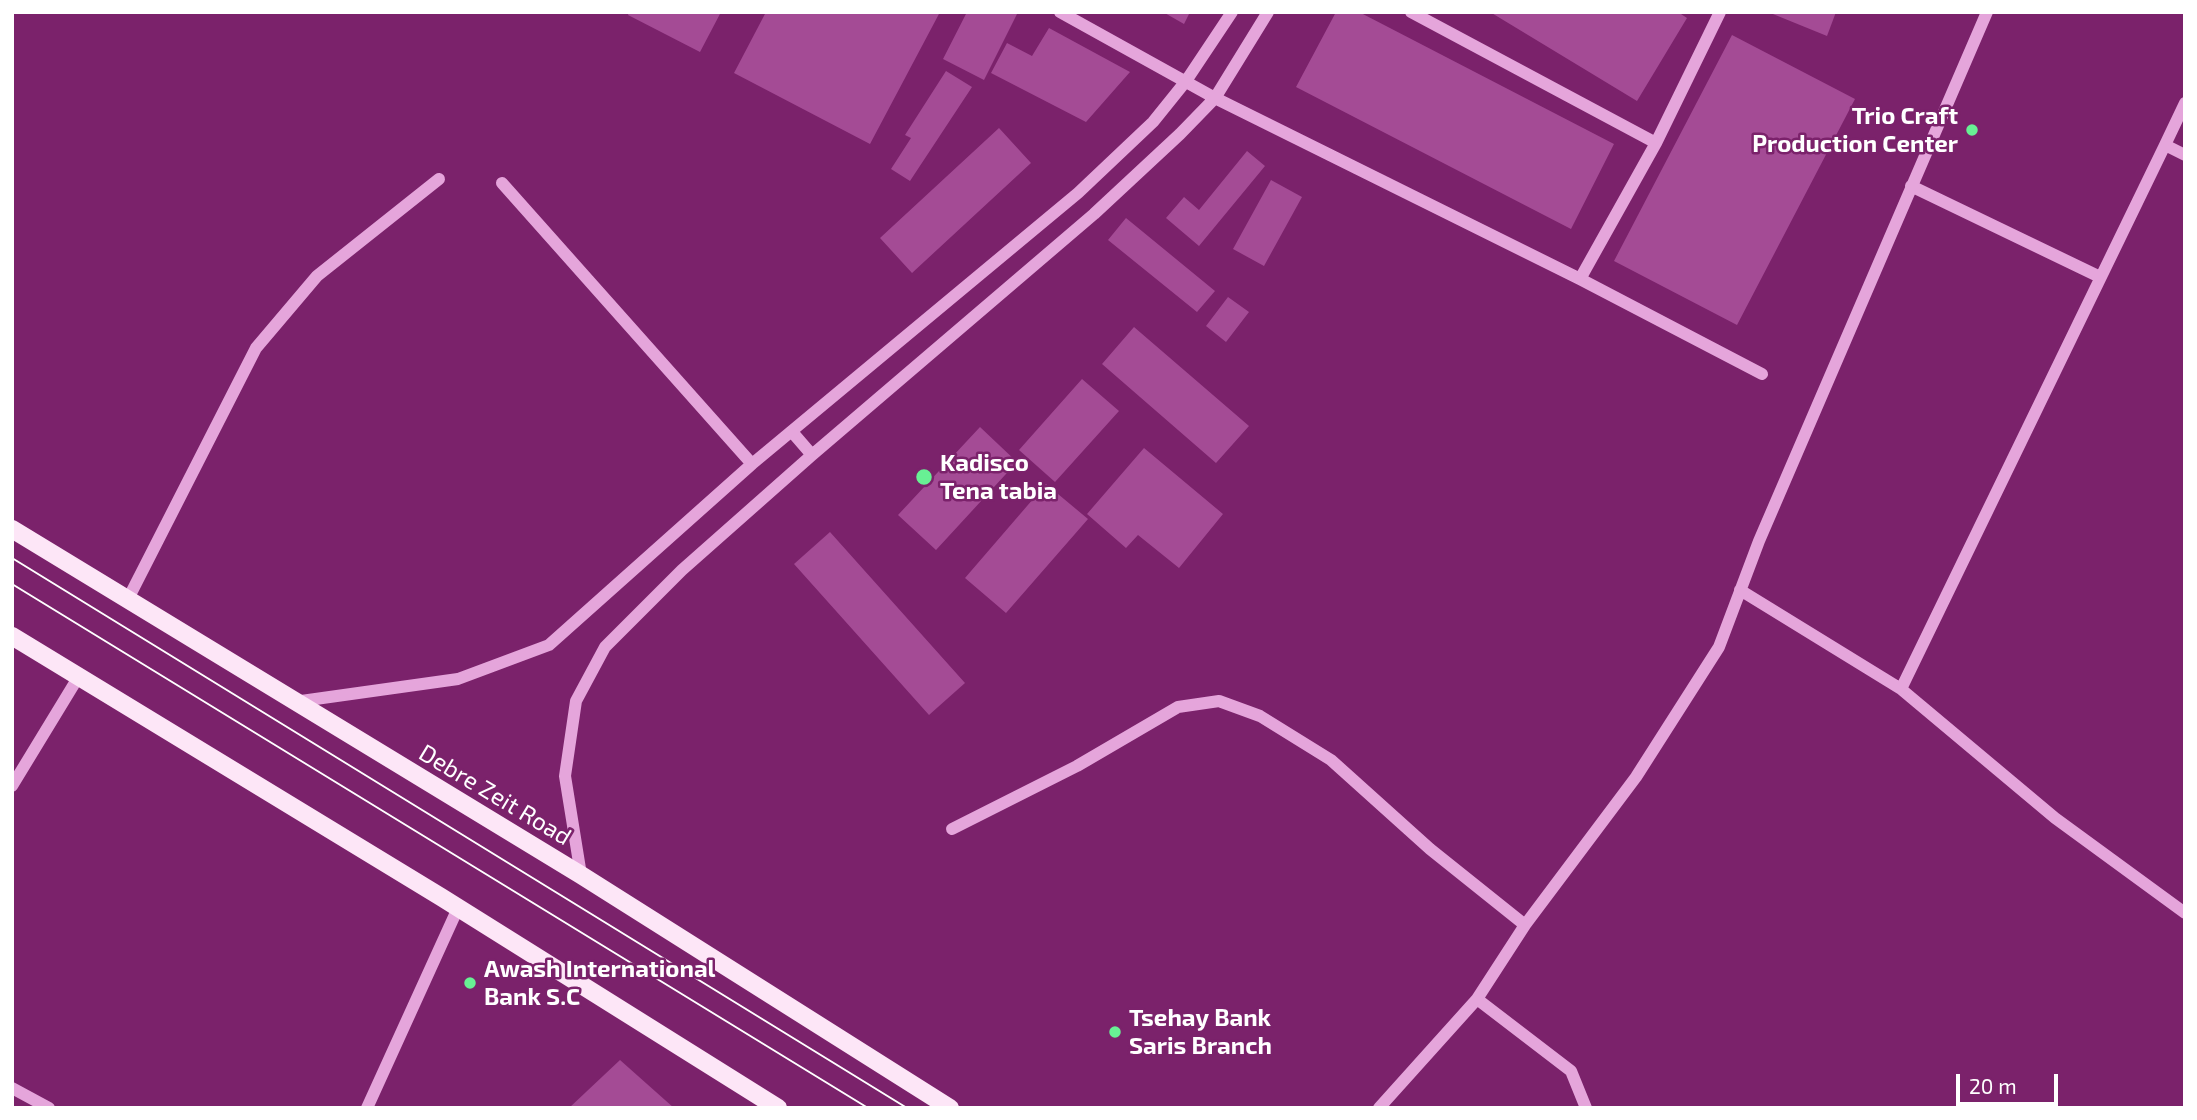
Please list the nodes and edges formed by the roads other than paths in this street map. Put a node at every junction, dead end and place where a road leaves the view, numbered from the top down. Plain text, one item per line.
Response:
1 (1060, 12) edge
2 (1232, 12) edge
3 (1268, 12) edge
4 (1410, 12) edge
5 (1720, 12) edge
6 (1987, 12) edge
7 (1186, 81) junction
8 (1215, 98) junction
9 (2185, 103) edge
10 (1656, 142) junction
11 (2165, 145) junction
12 (2185, 155) edge
13 (439, 179) dead end
14 (502, 183) dead end
15 (1911, 186) junction
16 (2100, 277) junction
17 (1580, 279) junction
18 (1762, 374) dead end
19 (793, 432) junction
20 (812, 455) junction
21 (752, 464) junction
22 (12, 529) edge
23 (1740, 590) junction
24 (128, 599) junction
25 (12, 636) edge
26 (79, 676) junction
27 (1901, 689) junction
28 (293, 702) junction
29 (12, 786) edge
30 (953, 829) dead end
31 (581, 875) junction
32 (458, 908) junction
33 (2185, 913) edge
34 (1525, 925) junction
35 (1477, 999) junction
36 (12, 1088) edge
37 (49, 1108) edge
38 (367, 1108) edge
39 (778, 1108) edge
40 (950, 1108) edge
41 (1380, 1108) edge
42 (1586, 1108) edge

1 - 7 street
2 - 7 street
3 - 8 street
4 - 10 street
5 - 10 street
6 - 15 street
7 - 8 street
7 - 19 street
8 - 17 street
8 - 20 street
9 - 11 street
10 - 17 street
11 - 12 street
11 - 16 street
13 - 24 street
14 - 21 street
15 - 16 street
15 - 23 street
16 - 27 street
17 - 18 street
19 - 20 street
19 - 21 street
20 - 31 street
21 - 28 street
22 - 24 main road, Debre Zeit Road
23 - 27 street
23 - 34 street
24 - 28 main road, Debre Zeit Road
25 - 26 main road
26 - 29 street
26 - 32 main road
27 - 33 street
28 - 31 main road, Debre Zeit Road
30 - 34 street
31 - 40 main road, Debre Zeit Road
32 - 38 street
32 - 39 main road
34 - 35 street
35 - 41 street
35 - 42 street
36 - 37 street

